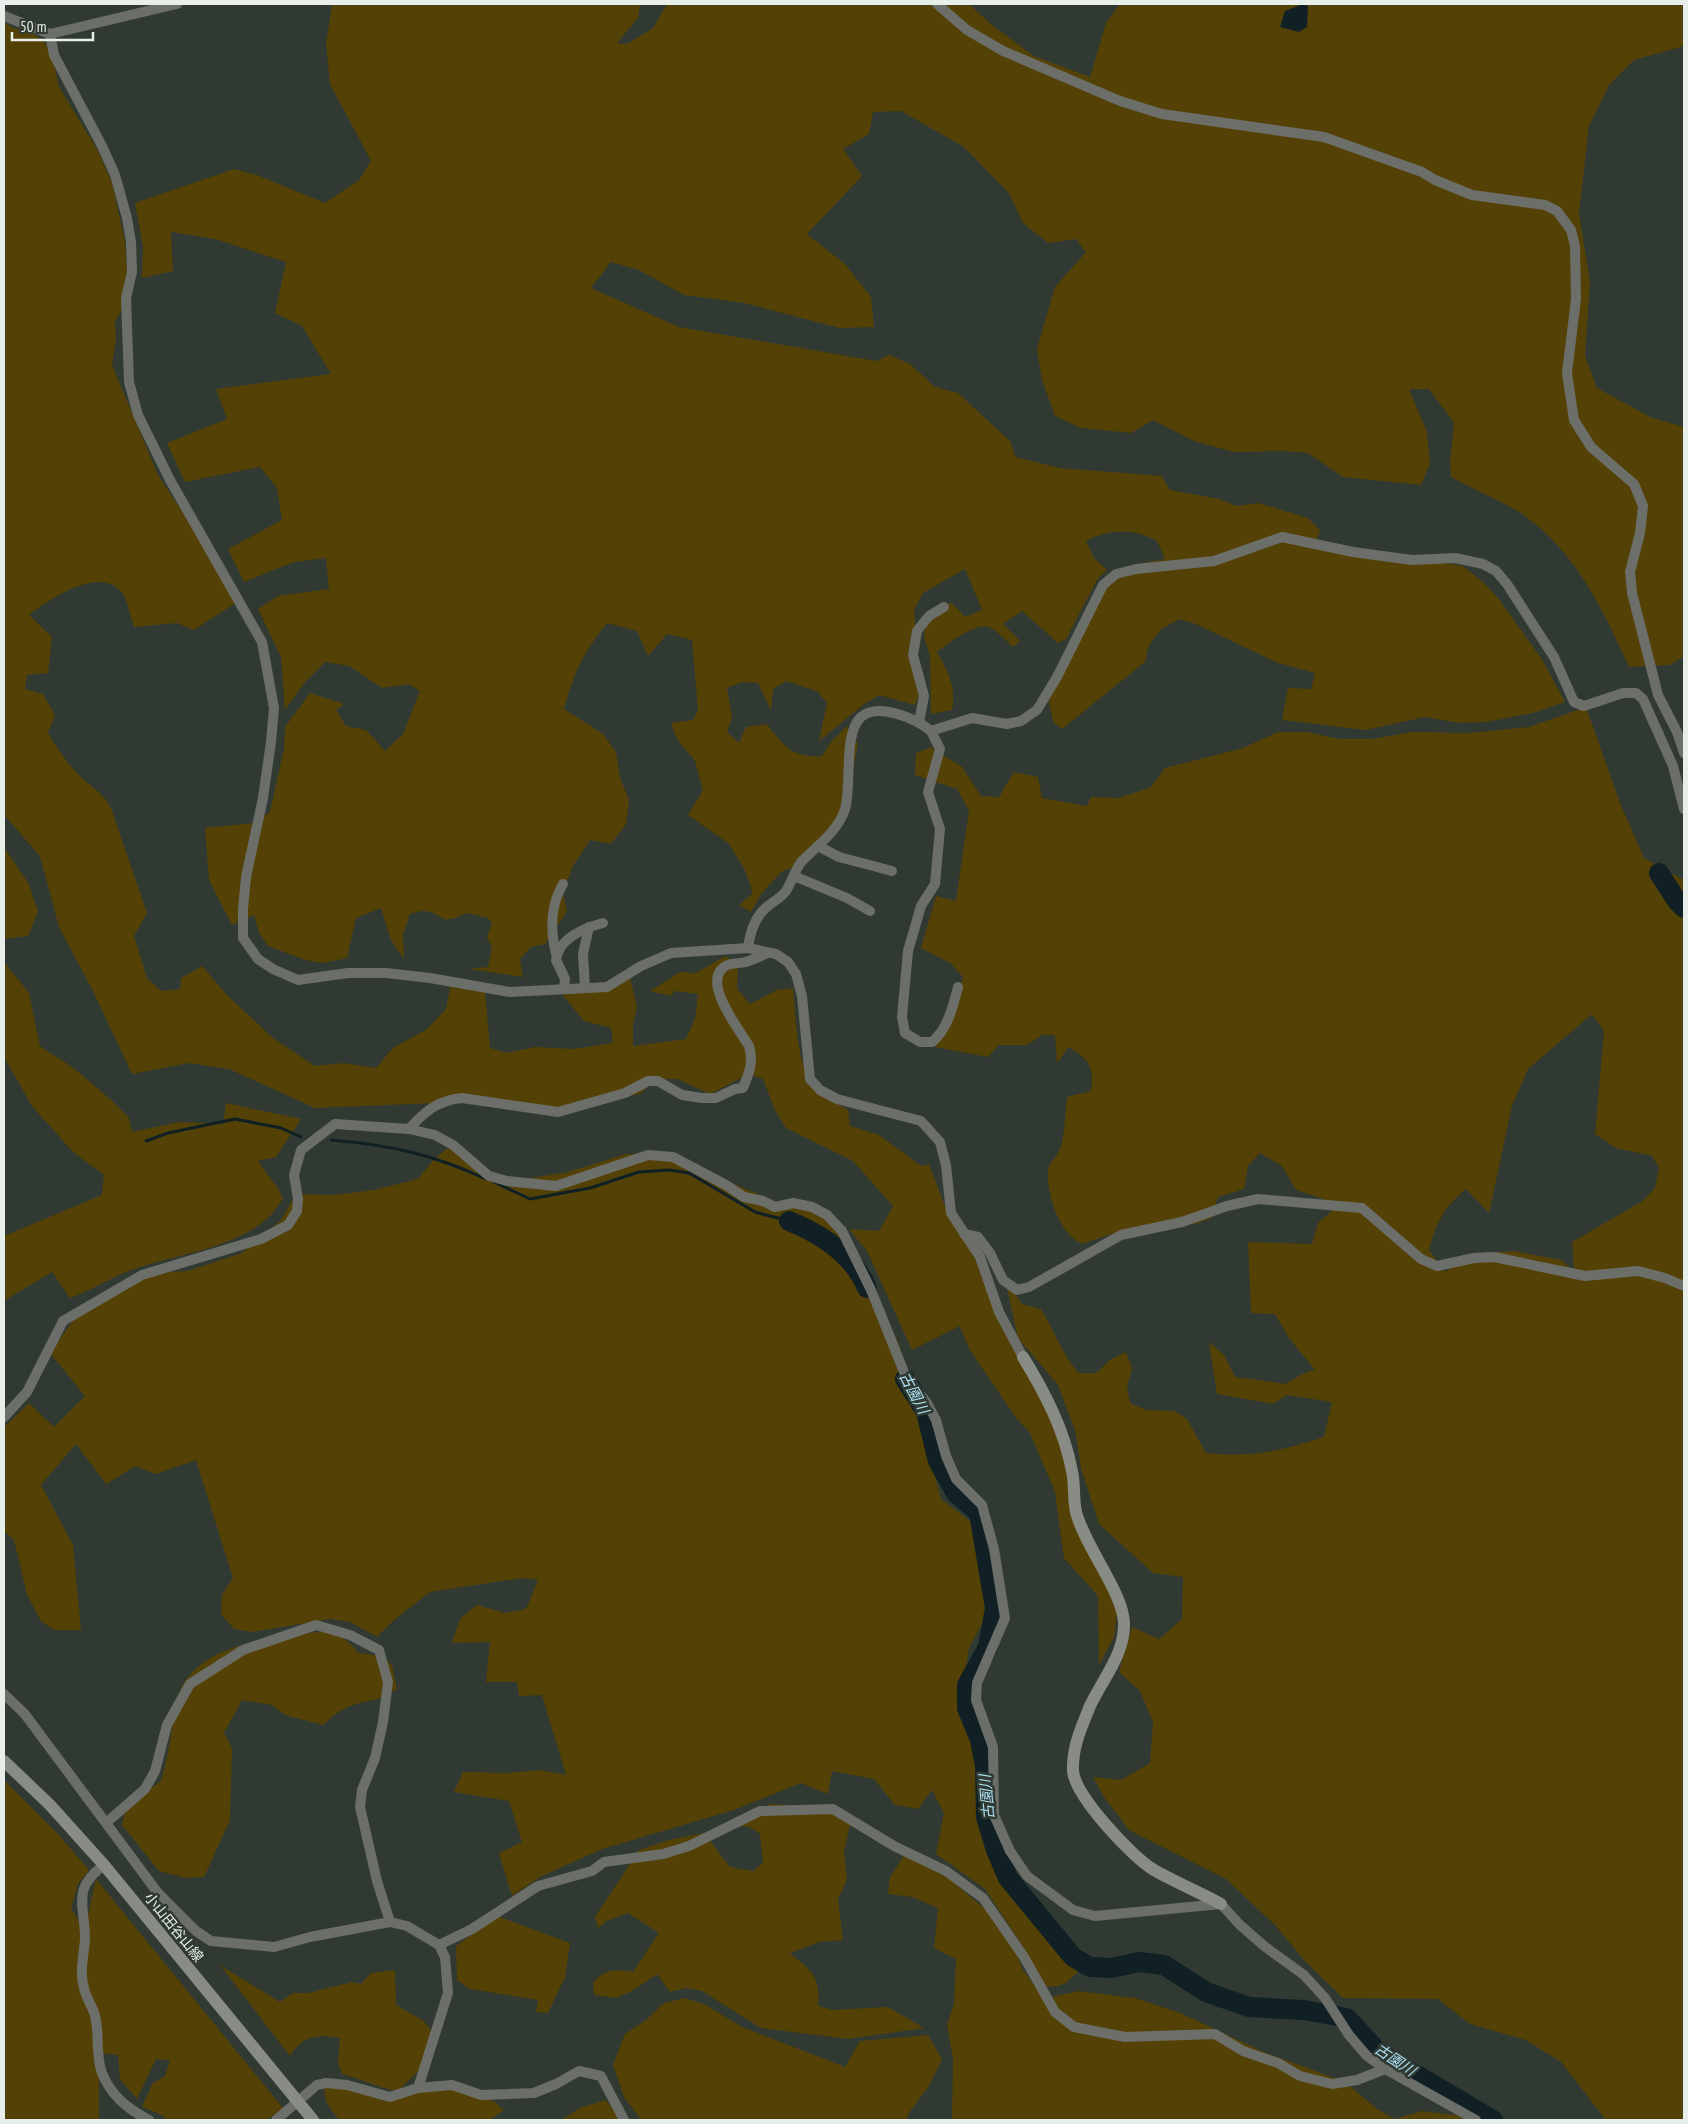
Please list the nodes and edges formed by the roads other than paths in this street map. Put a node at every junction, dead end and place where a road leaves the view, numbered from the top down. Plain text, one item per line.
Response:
1 (177, 4) edge
2 (937, 4) edge
3 (4, 16) edge
4 (50, 34) junction
5 (944, 607) dead end
6 (919, 722) junction
7 (931, 731) junction
8 (1684, 753) edge
9 (1684, 809) edge
10 (818, 846) junction
11 (892, 871) dead end
12 (794, 876) junction
13 (563, 884) dead end
14 (870, 911) dead end
15 (603, 923) dead end
16 (589, 927) junction
17 (748, 948) junction
18 (769, 952) junction
19 (556, 954) junction
20 (958, 987) dead end
21 (564, 988) junction
22 (585, 988) junction
23 (409, 1129) junction
24 (964, 1234) junction
25 (1684, 1286) edge
26 (1023, 1357) joint
27 (4, 1417) edge
28 (4, 1694) edge
29 (4, 1761) edge
30 (106, 1823) junction
31 (104, 1865) junction
32 (1221, 1904) junction
33 (390, 1922) junction
34 (439, 1945) junction
35 (1385, 2069) junction
36 (418, 2088) junction
37 (298, 2103) junction
38 (149, 2120) edge
39 (276, 2120) edge
40 (313, 2120) edge
41 (624, 2120) edge
42 (1476, 2120) edge

1 - 4 street
2 - 8 street
3 - 4 street
4 - 21 street
5 - 6 street
6 - 7 street
6 - 10 street
7 - 9 street
7 - 20 street
10 - 11 street
10 - 12 street
12 - 14 street
12 - 17 street
13 - 19 street
15 - 16 street
16 - 19 street
16 - 22 street
17 - 18 street
17 - 22 street
18 - 23 street
18 - 24 street
19 - 21 street
21 - 22 street
23 - 27 street
23 - 32 street
24 - 25 street
24 - 26 street
26 - 32 street
28 - 30 street
29 - 31 street, 小山田谷山線
30 - 33 street
30 - 33 street
31 - 37 street, 小山田谷山線
31 - 38 street
32 - 35 street
33 - 34 street
34 - 35 street
34 - 36 street
35 - 42 street
36 - 37 street
36 - 41 street
37 - 39 street
37 - 40 street, 小山田谷山線

